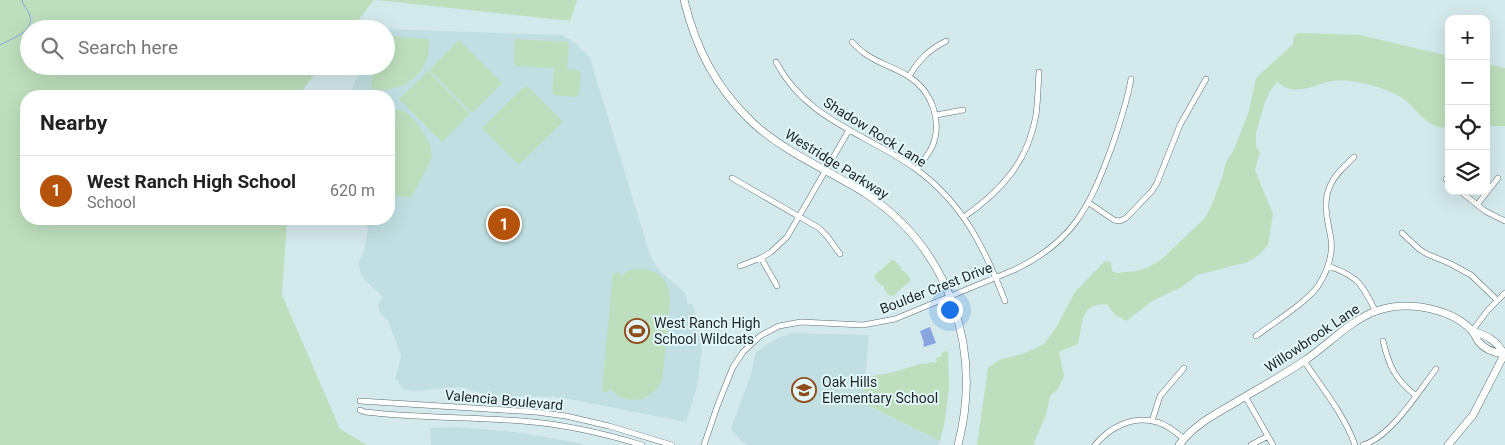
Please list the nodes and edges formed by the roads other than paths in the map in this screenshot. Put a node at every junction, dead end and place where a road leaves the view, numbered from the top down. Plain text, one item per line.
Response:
1 (684, 0) edge
2 (852, 42) dead end
3 (946, 42) dead end
4 (776, 62) dead end
5 (1039, 72) dead end
6 (908, 76) junction
7 (1131, 79) dead end
8 (1206, 79) dead end
9 (963, 110) dead end
10 (936, 115) junction
11 (849, 130) junction
12 (1354, 158) dead end
13 (825, 170) junction
14 (917, 170) junction
15 (732, 178) dead end
16 (1498, 178) dead end
17 (1465, 195) edge
18 (1089, 202) junction
19 (1477, 205) junction
20 (799, 217) junction
21 (964, 217) junction
22 (1505, 221) edge
23 (1402, 233) dead end
24 (840, 254) dead end
25 (761, 258) junction
26 (740, 266) dead end
27 (1328, 266) junction
28 (995, 277) junction
29 (777, 286) dead end
30 (1505, 293) edge
31 (950, 296) junction
32 (1497, 300) junction
33 (1004, 301) dead end
34 (1376, 312) junction
35 (1472, 331) junction
36 (1256, 336) dead end
37 (1382, 341) dead end
38 (1505, 354) edge
39 (1304, 361) junction
40 (1184, 368) dead end
41 (1436, 369) dead end
42 (1245, 396) junction
43 (1415, 396) junction
44 (360, 401) dead end
45 (360, 410) dead end
46 (1152, 421) junction
47 (1268, 436) junction
48 (1184, 438) junction
49 (642, 445) edge
50 (672, 445) edge
51 (704, 445) edge
52 (958, 445) edge
53 (1095, 445) edge
54 (1179, 445) edge
55 (1251, 445) edge
56 (1273, 445) edge
57 (1355, 445) edge
58 (1363, 445) edge
59 (1448, 445) edge

1 - 13 street, Westridge Parkway
2 - 6 street
3 - 6 street
4 - 11 street, Shadow Rock Lane
5 - 21 street
6 - 10 street
7 - 18 street, Boulder Crest Drive
8 - 18 street
9 - 10 street
10 - 14 street
11 - 13 street
11 - 14 street, Shadow Rock Lane
12 - 27 street
13 - 20 street
13 - 31 street, Westridge Parkway
14 - 21 street, Shadow Rock Lane
15 - 20 street
16 - 19 street
17 - 19 street
18 - 28 street, Boulder Crest Drive
19 - 22 street
20 - 24 street
20 - 25 street
21 - 28 street, Shadow Rock Lane
23 - 32 street
25 - 26 street
25 - 29 street
27 - 34 street
27 - 36 street
28 - 31 street, Boulder Crest Drive
28 - 33 street, Shadow Rock Lane
30 - 32 street
31 - 51 street, Boulder Crest Drive
31 - 52 street, Westridge Parkway
32 - 35 street
34 - 35 street, Willowbrook Lane
34 - 39 street, Willowbrook Lane
35 - 38 street, Willowbrook Lane
37 - 43 street
38 - 59 street
39 - 42 street, Willowbrook Lane
39 - 57 street
40 - 46 street
41 - 43 street
42 - 47 street
42 - 48 street, Willowbrook Lane
43 - 58 street
44 - 50 street, Valencia Boulevard
45 - 49 street, Valencia Boulevard
46 - 48 street
46 - 53 street
47 - 55 street
47 - 56 street
48 - 54 street, Willowbrook Lane

